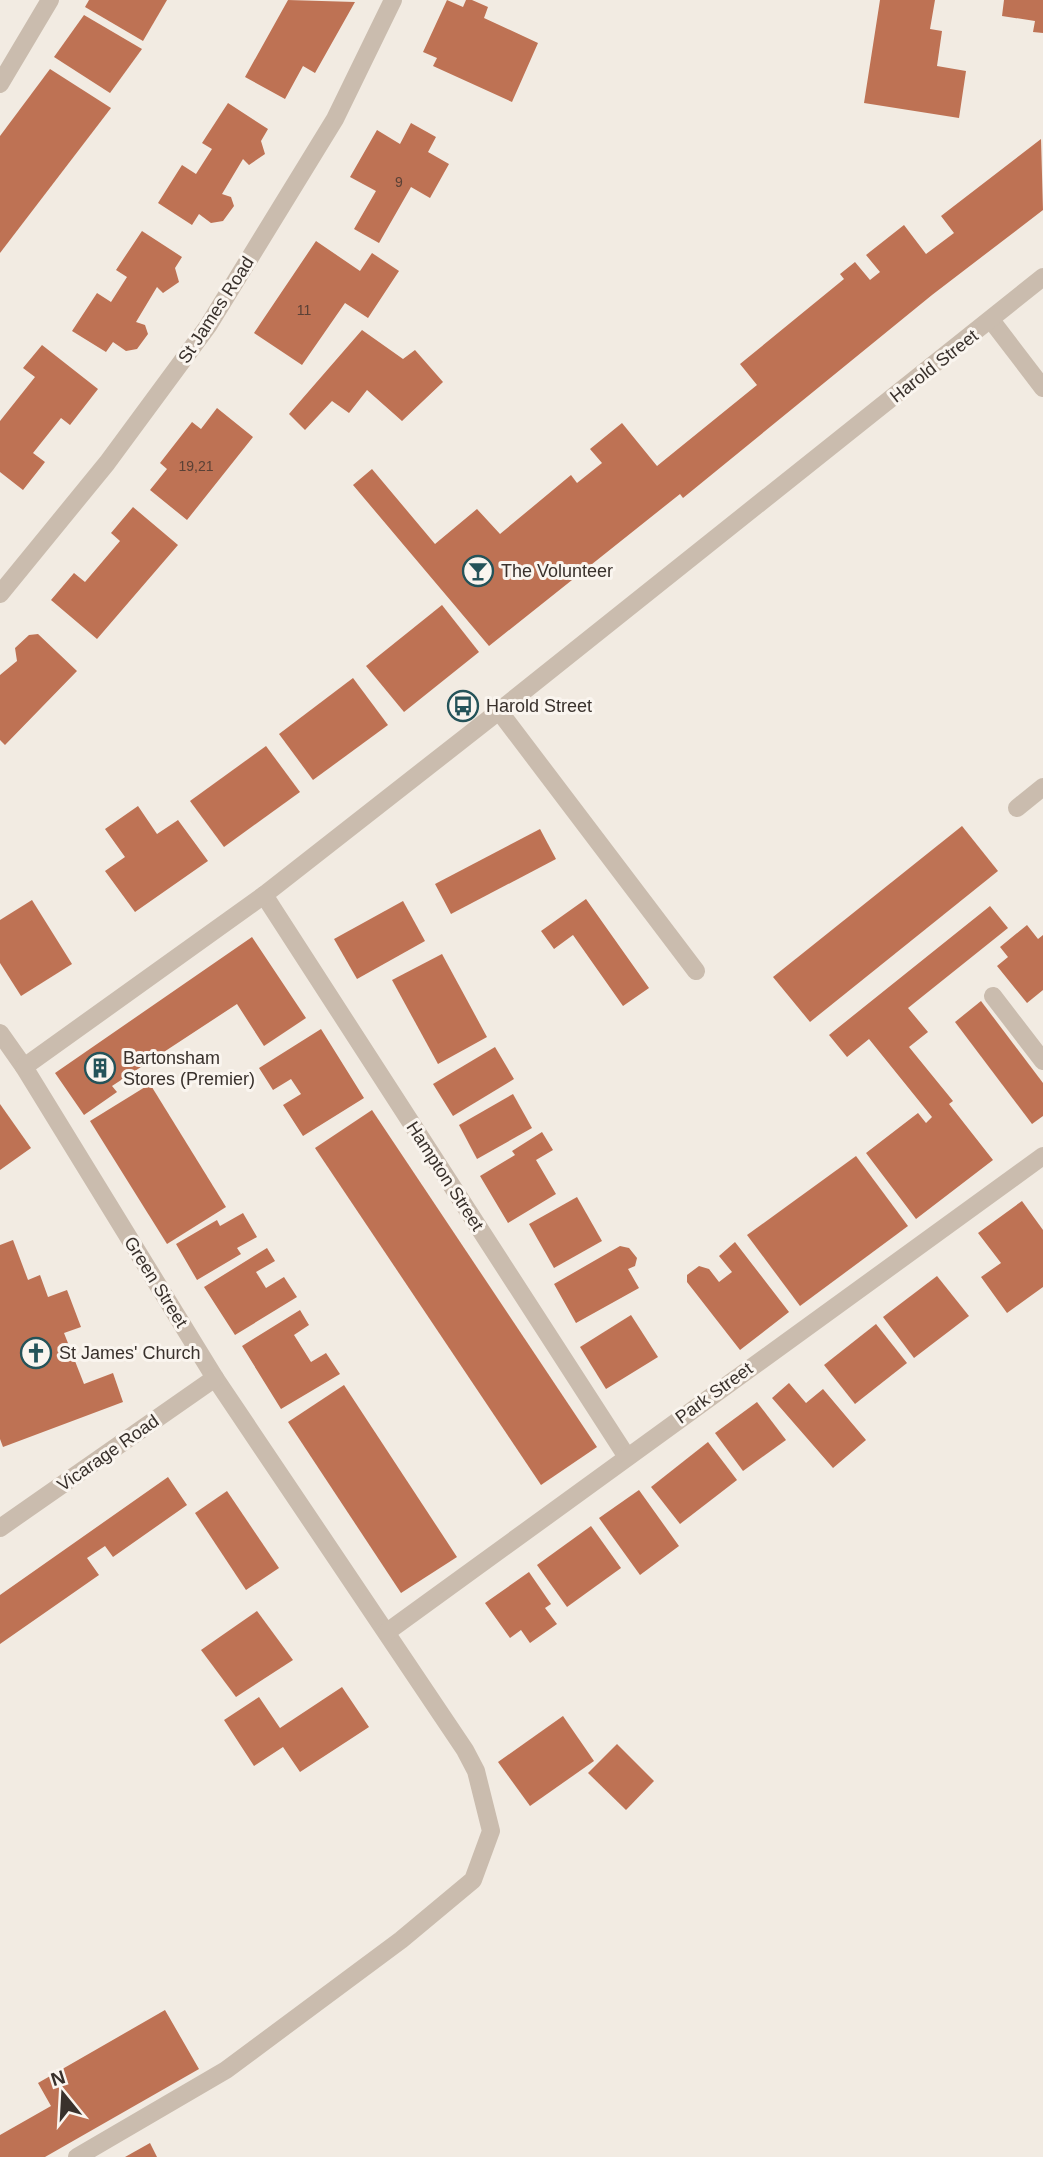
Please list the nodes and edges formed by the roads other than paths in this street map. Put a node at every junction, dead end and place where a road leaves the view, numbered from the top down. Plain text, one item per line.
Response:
1 (50, 0) edge
2 (393, 0) edge
3 (0, 84) edge
4 (1043, 277) edge
5 (991, 320) junction
6 (1043, 388) edge
7 (0, 594) edge
8 (499, 711) junction
9 (1043, 786) edge
10 (1017, 808) dead end
11 (264, 895) junction
12 (696, 971) dead end
13 (993, 996) dead end
14 (0, 1033) edge
15 (1043, 1061) edge
16 (24, 1067) junction
17 (1043, 1156) edge
18 (215, 1378) junction
19 (626, 1457) junction
20 (0, 1528) edge
21 (387, 1632) junction
22 (77, 2157) edge

1 - 3 street
2 - 7 street, St James Road
4 - 5 street, Harold Street
5 - 6 street
5 - 8 street, Harold Street
8 - 11 street, Harold Street
8 - 12 street
9 - 10 street
11 - 16 street, Harold Street
11 - 19 street, Hampton Street
13 - 15 street
14 - 16 street, Green Street
16 - 18 street, Green Street
17 - 19 street, Park Street
18 - 20 street, Vicarage Road
18 - 21 street, Green Street
19 - 21 street, Park Street
21 - 22 street, Green Street

